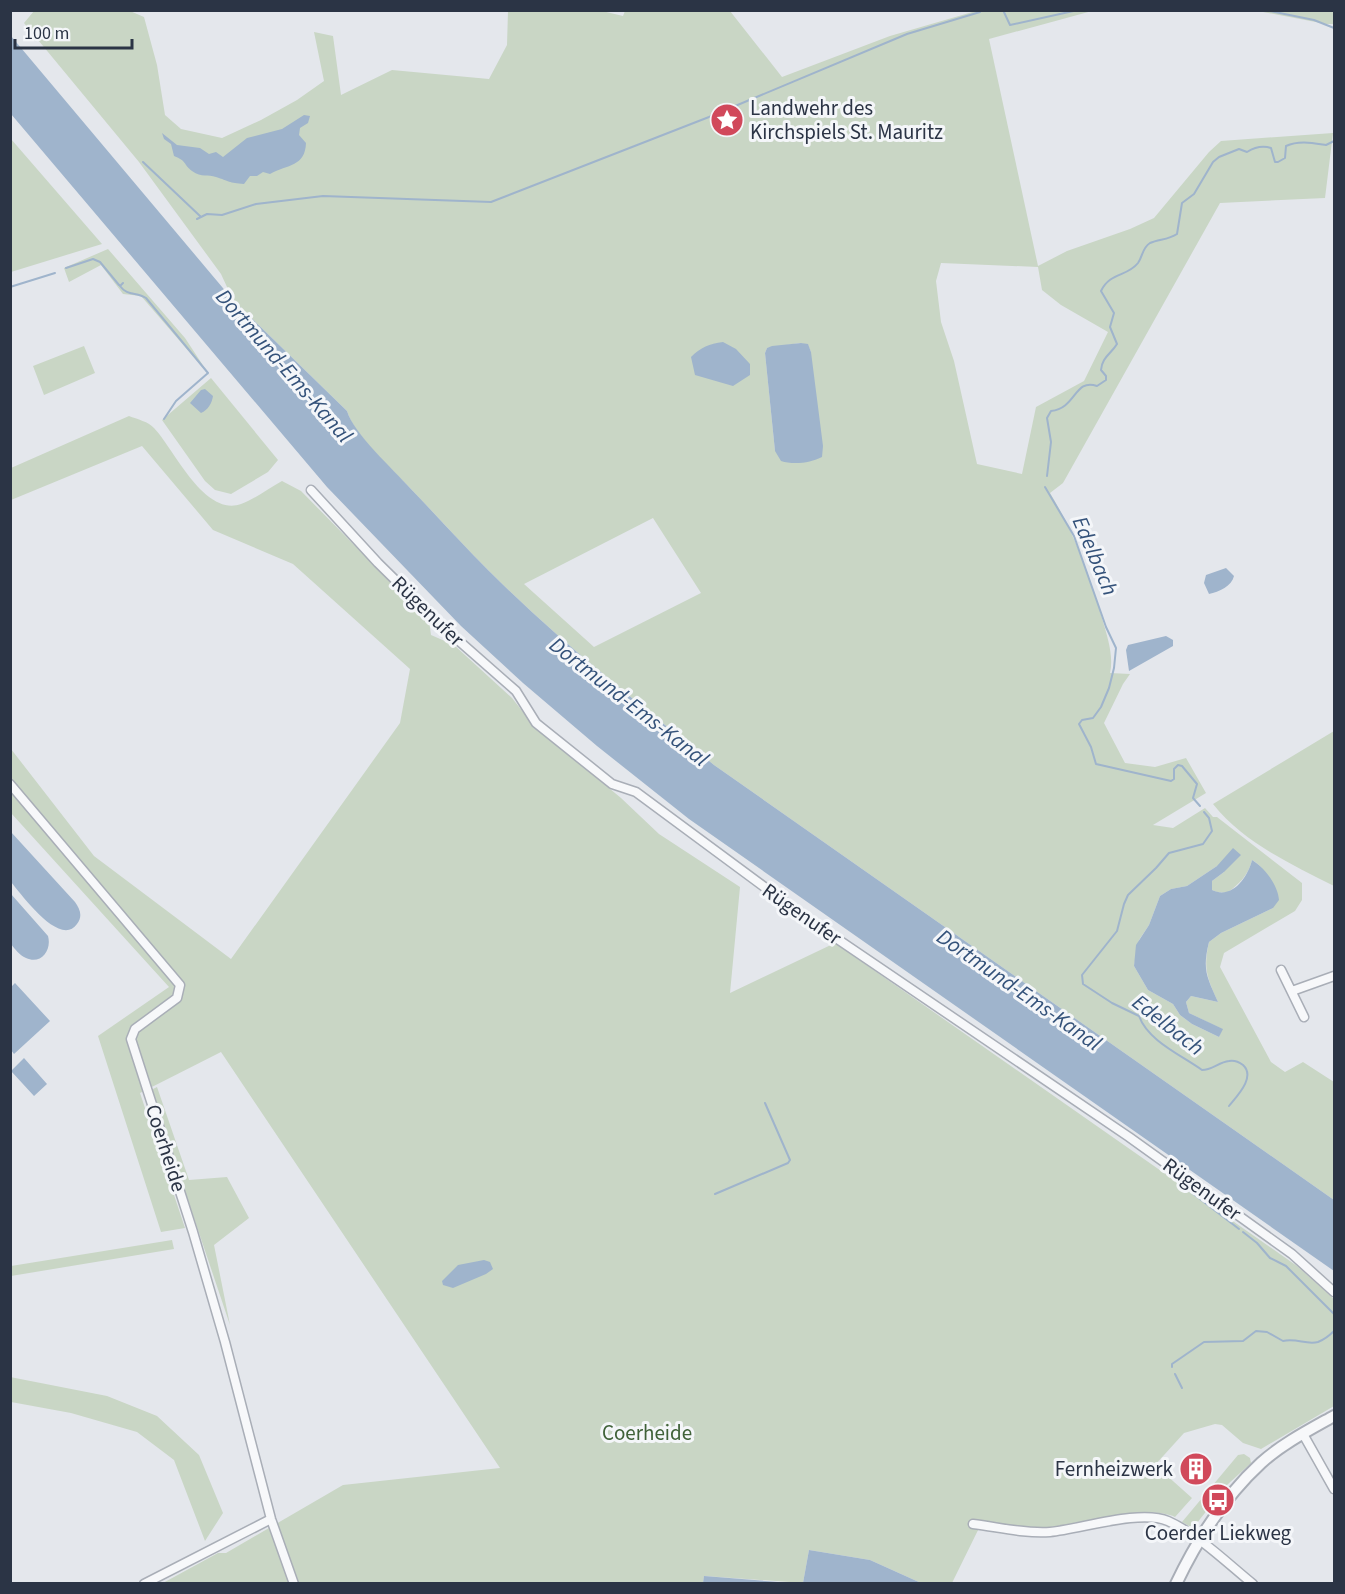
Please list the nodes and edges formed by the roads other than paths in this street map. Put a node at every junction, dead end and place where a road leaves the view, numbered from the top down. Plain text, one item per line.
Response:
1 (311, 490) dead end
2 (10, 784) edge
3 (1281, 970) dead end
4 (1335, 976) edge
5 (1292, 991) junction
6 (1304, 1017) dead end
7 (1335, 1292) edge
8 (1335, 1416) edge
9 (1303, 1434) junction
10 (1335, 1489) edge
11 (271, 1520) junction
12 (973, 1524) dead end
13 (1199, 1541) junction
14 (144, 1584) edge
15 (294, 1584) edge
16 (1176, 1584) edge
17 (1253, 1584) edge

1 - 7 street, Rügenufer
2 - 11 street, Coerheide
3 - 5 street
4 - 5 street
5 - 6 street
8 - 9 street
9 - 10 street
9 - 13 street
11 - 14 street
11 - 15 street, Coerheide
12 - 13 street
13 - 16 street
13 - 17 street

